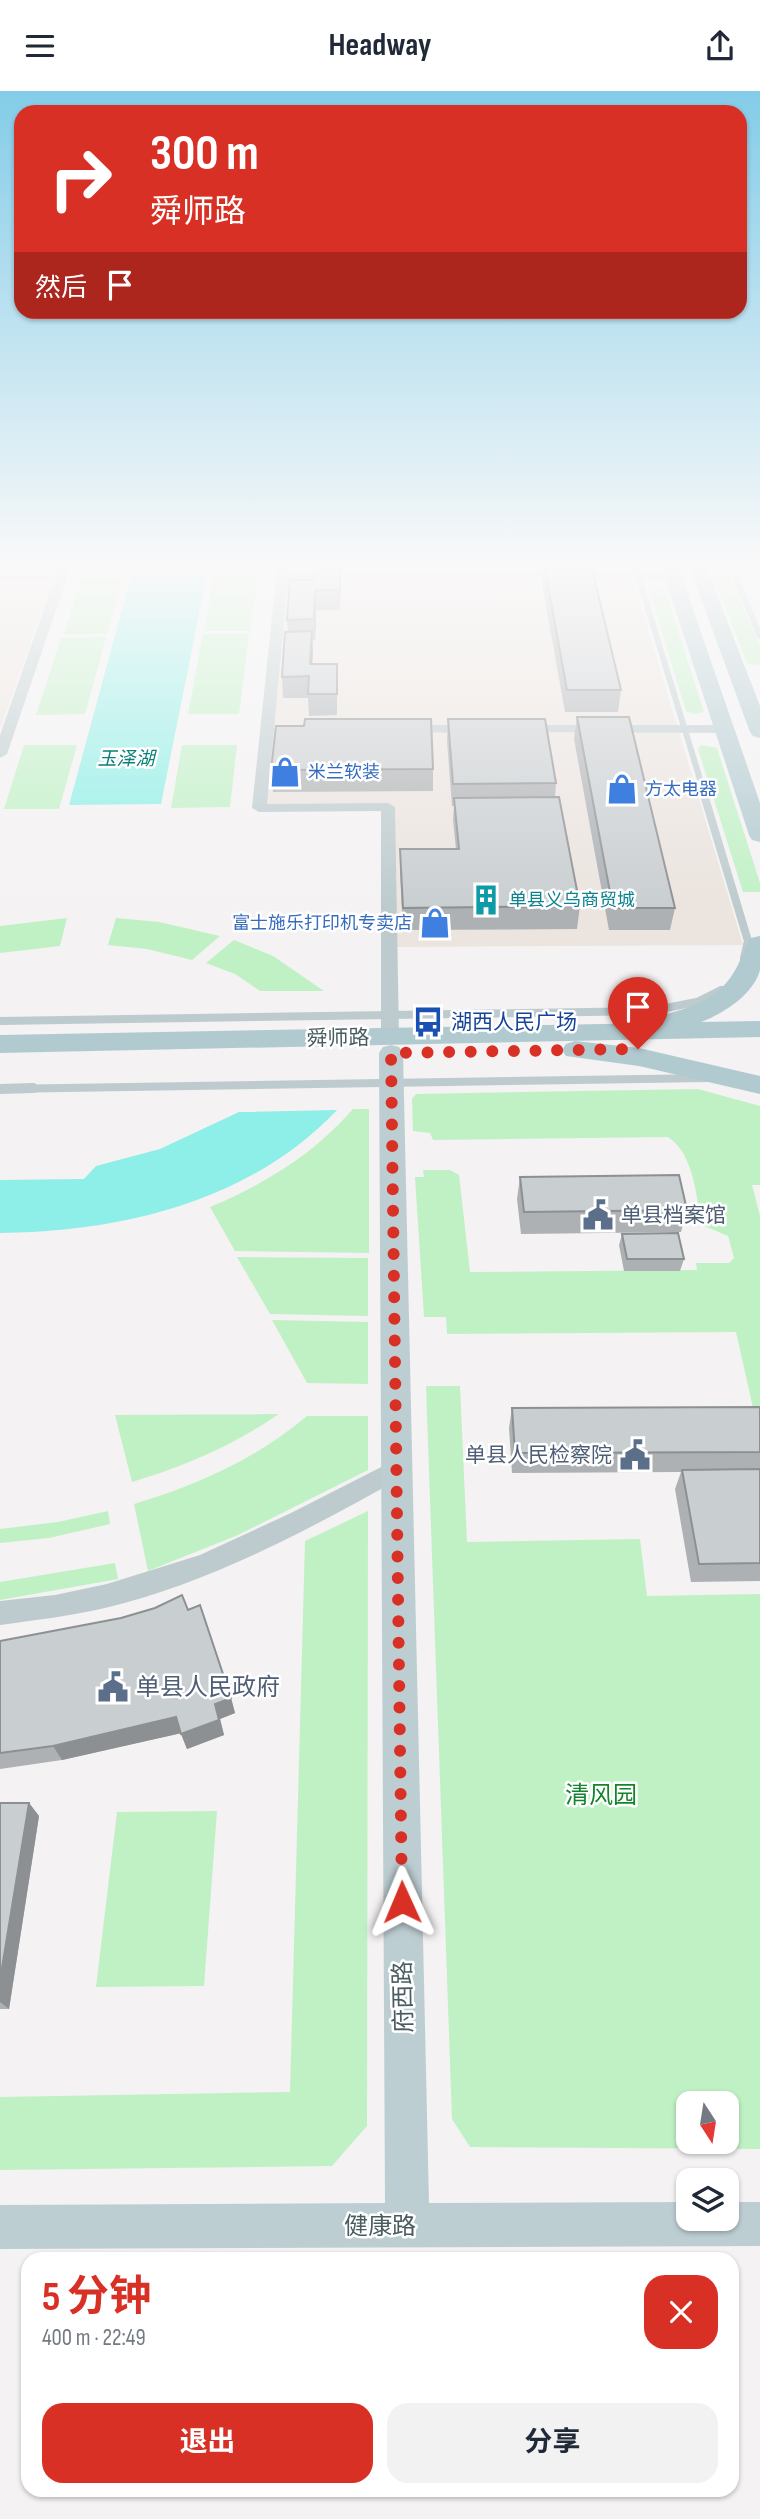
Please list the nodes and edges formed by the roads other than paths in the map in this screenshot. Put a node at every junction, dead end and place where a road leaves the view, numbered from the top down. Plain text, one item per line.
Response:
1 (22, 682) edge
2 (277, 682) edge
3 (671, 682) edge
4 (708, 682) edge
5 (741, 682) edge
6 (392, 729) edge
7 (685, 729) junction
8 (724, 730) junction
9 (4, 732) edge
10 (760, 732) edge
11 (0, 754) edge
12 (760, 835) edge
13 (760, 943) edge
14 (733, 987) junction
15 (0, 1021) edge
16 (760, 1029) edge
17 (603, 1033) junction
18 (0, 1044) edge
19 (390, 1045) junction
20 (760, 1047) edge
21 (575, 1050) junction
22 (0, 1060) edge
23 (734, 1078) junction
24 (760, 1085) edge
25 (0, 1089) edge
26 (395, 1470) junction
27 (0, 1613) edge
28 (760, 2224) edge
29 (407, 2226) junction
30 (2, 2230) edge

1 - 9 street
2 - 19 street
3 - 7 lane
4 - 8 main road
5 - 10 main road
6 - 7 street
7 - 8 street
7 - 14 lane
8 - 12 main road
9 - 11 street
13 - 14 main road
14 - 15 lane
14 - 17 main road
16 - 17 main road, 舜师路
17 - 19 main road, 舜师路
18 - 19 main road, 舜师路
19 - 21 main road, 舜师路
19 - 22 main road, 舜师路
19 - 26 street, 府西路
20 - 21 main road, 舜师路
21 - 23 main road
23 - 24 main road
23 - 25 lane
26 - 27 street
26 - 29 street, 府西路
28 - 29 street, 健康路
29 - 30 street, 健康路

